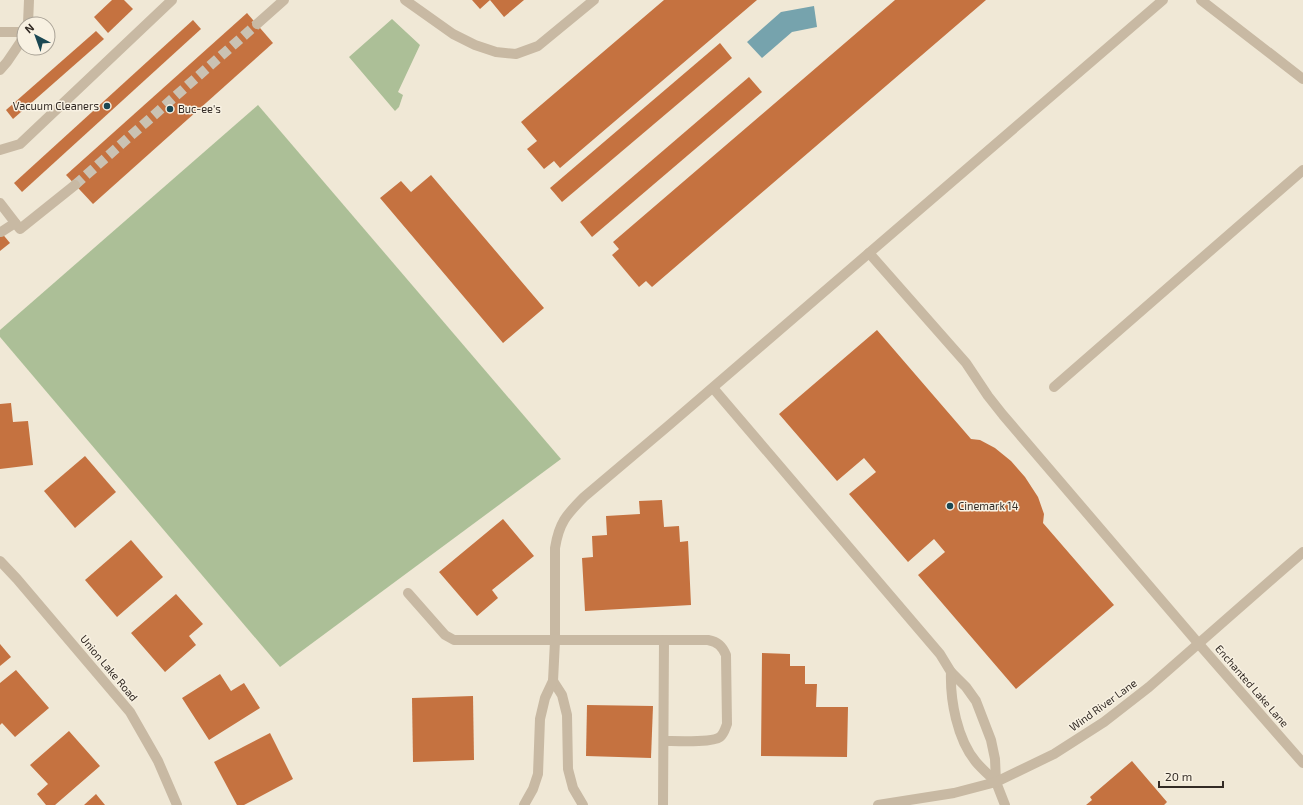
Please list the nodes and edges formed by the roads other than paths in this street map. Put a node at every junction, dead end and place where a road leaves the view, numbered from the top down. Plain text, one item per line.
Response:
1 (29, 0) edge
2 (172, 0) edge
3 (284, 0) edge
4 (405, 0) edge
5 (594, 0) edge
6 (1164, 0) edge
7 (1201, 0) edge
8 (28, 16) edge
9 (257, 24) tunnel mouth
10 (0, 32) edge
11 (16, 32) edge
12 (16, 49) edge
13 (0, 70) edge
14 (1303, 79) edge
15 (0, 150) edge
16 (1303, 170) edge
17 (75, 185) tunnel mouth
18 (0, 204) edge
19 (4, 216) edge
20 (15, 223) junction
21 (1, 232) edge
22 (869, 253) junction
23 (1054, 387) dead end
24 (712, 388) junction
25 (1303, 552) edge
26 (0, 562) edge
27 (408, 593) dead end
28 (664, 640) junction
29 (555, 641) junction
30 (1198, 643) junction
31 (951, 672) junction
32 (553, 681) junction
33 (664, 741) junction
34 (1303, 763) edge
35 (996, 782) junction
36 (177, 805) edge
37 (524, 805) edge
38 (583, 805) edge
39 (663, 805) edge
40 (878, 805) edge
41 (1005, 805) edge

1 - 8 street
2 - 15 street
3 - 9 street
4 - 5 street
6 - 22 street
7 - 14 street
10 - 11 street
12 - 13 street
16 - 23 street
17 - 20 street
18 - 19 street
19 - 20 street
20 - 21 street
22 - 24 street
22 - 30 street, Enchanted Lake Lane
24 - 29 street
24 - 31 street
25 - 30 street, Wind River Lane
26 - 36 street, Union Lake Road
27 - 29 street
28 - 29 street
28 - 33 street
28 - 33 street
29 - 32 street
30 - 34 street, Enchanted Lake Lane
30 - 35 street, Wind River Lane
31 - 35 street
31 - 35 street
32 - 37 street
32 - 38 street
33 - 39 street
35 - 40 street, Wind River Lane
35 - 41 street

